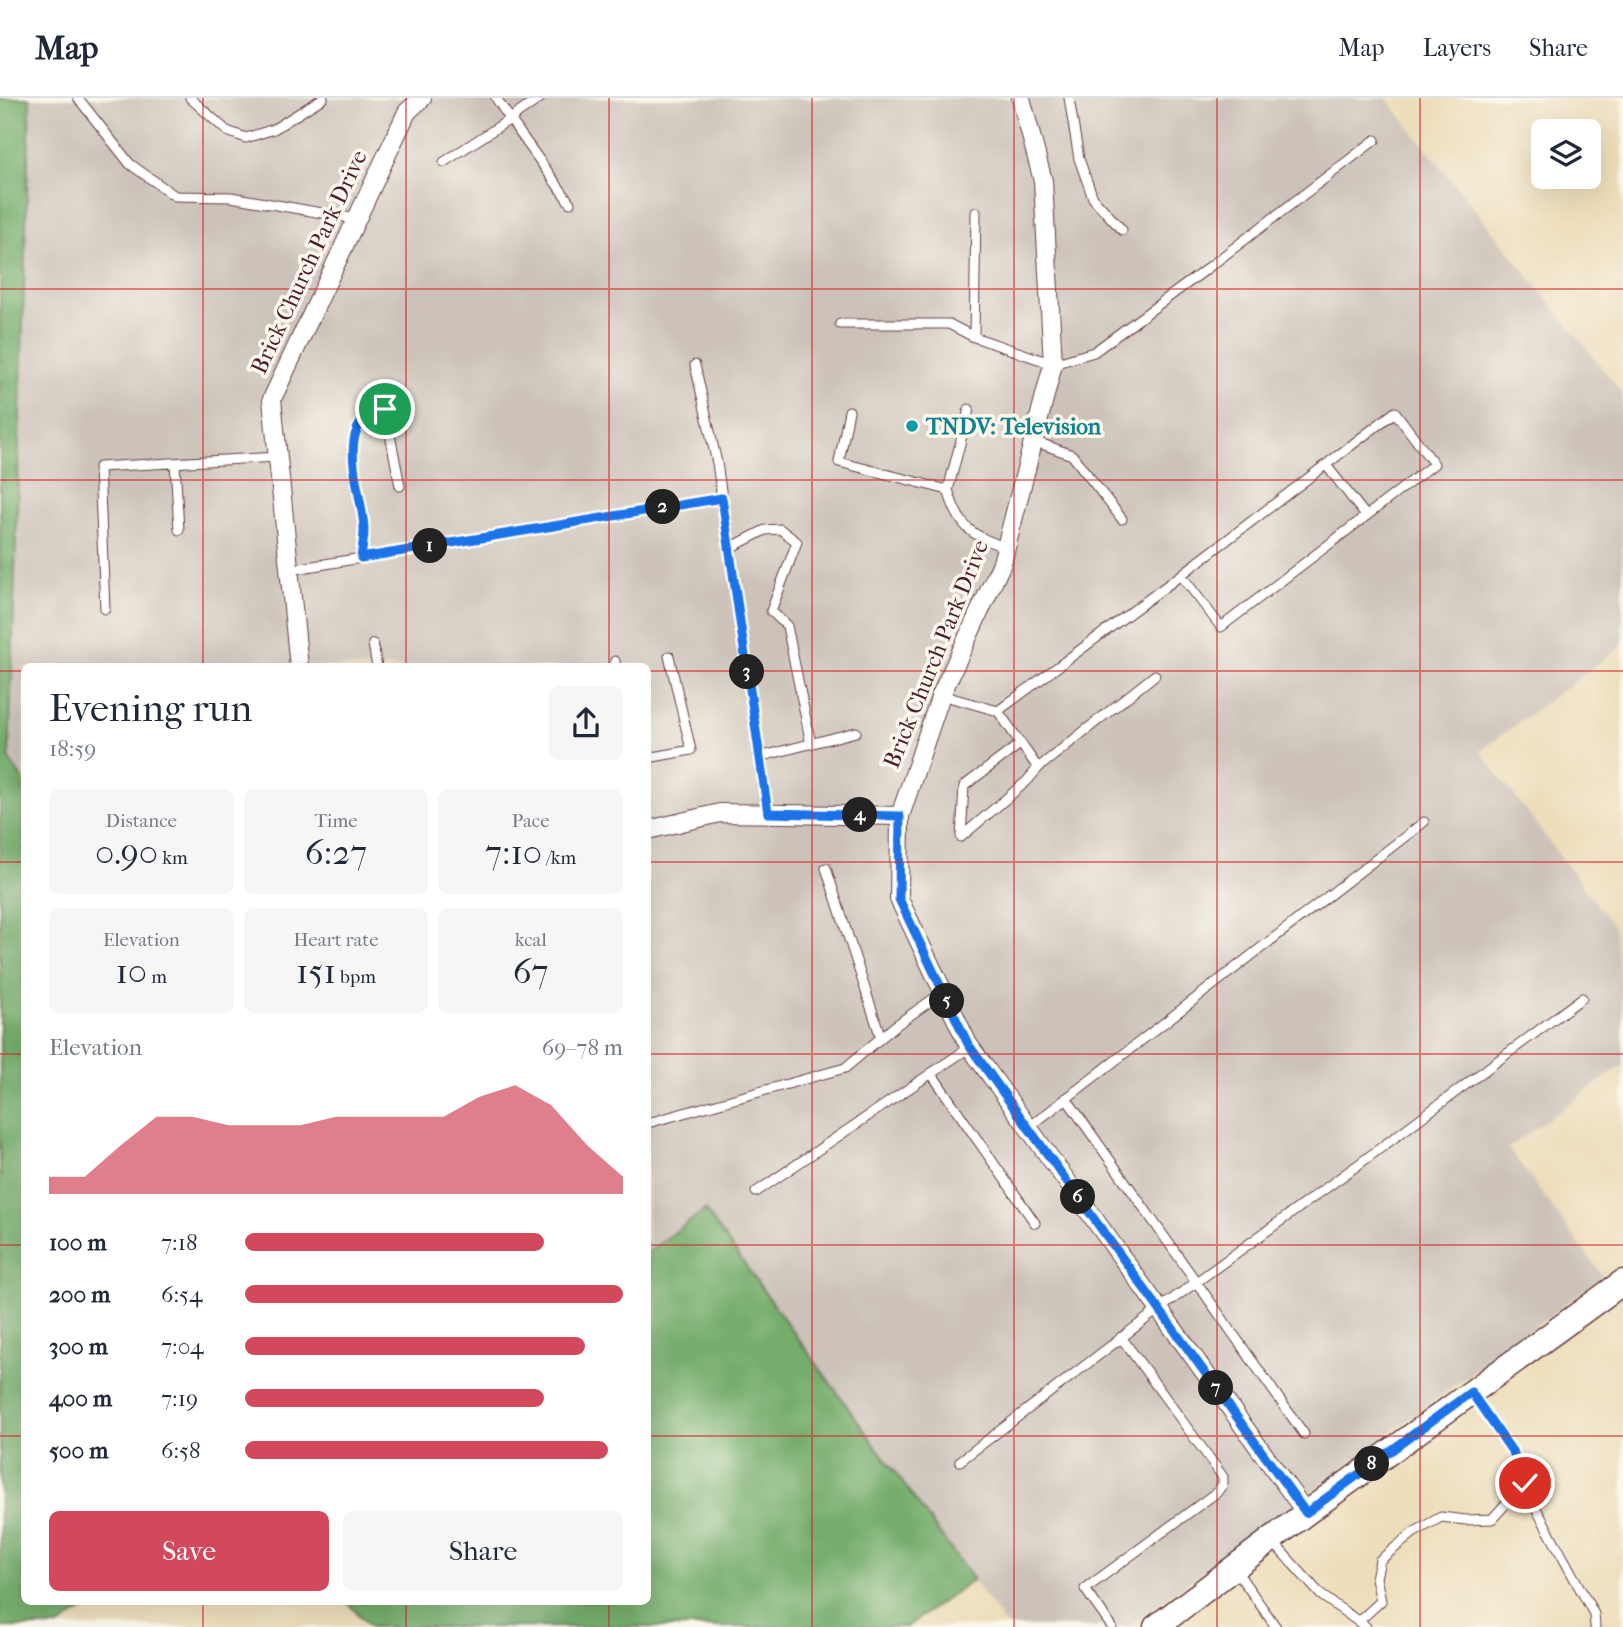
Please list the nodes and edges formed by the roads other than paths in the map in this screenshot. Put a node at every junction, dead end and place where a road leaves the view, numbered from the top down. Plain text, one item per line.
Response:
1 (78, 98) edge
2 (190, 98) edge
3 (323, 98) edge
4 (422, 98) edge
5 (496, 98) edge
6 (540, 98) edge
7 (1021, 98) edge
8 (1069, 98) edge
9 (510, 119) junction
10 (1375, 140) dead end
11 (444, 162) dead end
12 (570, 202) dead end
13 (976, 212) dead end
14 (356, 219) junction
15 (1122, 230) dead end
16 (840, 324) dead end
17 (974, 337) junction
18 (1053, 364) junction
19 (695, 365) dead end
20 (969, 409) dead end
21 (849, 411) dead end
22 (1034, 441) junction
23 (278, 457) junction
24 (174, 463) junction
25 (1326, 465) junction
26 (400, 486) dead end
27 (948, 490) junction
28 (722, 498) junction
29 (1366, 516) junction
30 (1122, 519) dead end
31 (179, 530) dead end
32 (730, 548) junction
33 (1006, 548) junction
34 (361, 558) junction
35 (289, 570) junction
36 (1181, 575) junction
37 (105, 609) dead end
38 (373, 644) dead end
39 (669, 656) dead end
40 (299, 663) edge
41 (376, 663) edge
42 (1155, 675) dead end
43 (941, 695) junction
44 (998, 711) junction
45 (856, 732) dead end
46 (811, 744) junction
47 (1020, 744) junction
48 (651, 757) edge
49 (759, 757) junction
50 (1038, 768) junction
51 (768, 813) junction
52 (900, 816) junction
53 (1423, 821) dead end
54 (651, 829) edge
55 (826, 868) dead end
56 (943, 992) junction
57 (1582, 998) dead end
58 (881, 1038) junction
59 (970, 1047) junction
60 (931, 1073) junction
61 (1066, 1098) junction
62 (651, 1122) edge
63 (1028, 1128) junction
64 (756, 1192) dead end
65 (1035, 1223) dead end
66 (1196, 1282) junction
67 (1623, 1282) edge
68 (1159, 1308) junction
69 (1121, 1337) junction
70 (1471, 1392) junction
71 (1304, 1434) dead end
72 (960, 1461) dead end
73 (1525, 1483) junction
74 (1306, 1513) junction
75 (1271, 1540) junction
76 (1234, 1567) junction
77 (1362, 1625) edge
78 (1112, 1627) edge
79 (1156, 1627) edge
80 (1276, 1627) edge
81 (1595, 1627) edge

1 - 14 lane
2 - 3 lane
4 - 14 street, Brick Church Park Drive
5 - 9 lane
6 - 9 lane
7 - 18 street, Brick Church Park Drive
8 - 15 lane
9 - 11 lane
9 - 12 lane
10 - 18 lane
13 - 17 lane
14 - 23 street, Brick Church Park Drive
16 - 17 lane
17 - 18 lane
18 - 22 street, Brick Church Park Drive
19 - 28 lane
20 - 27 lane
21 - 27 lane
22 - 30 lane
22 - 33 street, Brick Church Park Drive
23 - 24 lane
23 - 35 street, Brick Church Park Drive
24 - 31 lane
24 - 37 lane
25 - 29 lane
25 - 29 lane
25 - 36 lane
26 - 34 lane
27 - 33 lane
28 - 32 lane
28 - 34 lane
29 - 36 lane
32 - 46 lane
32 - 49 lane
33 - 43 street, Brick Church Park Drive
34 - 35 lane
35 - 40 street, Brick Church Park Drive
36 - 44 lane
38 - 41 lane
39 - 48 lane
42 - 50 lane
43 - 44 lane
43 - 52 street, Brick Church Park Drive
44 - 47 lane
45 - 46 lane
46 - 49 lane
47 - 50 lane
47 - 50 lane
49 - 51 lane
51 - 52 street
51 - 54 street
52 - 56 street, Brick Church Park Drive
53 - 61 lane
55 - 58 lane
56 - 58 lane
56 - 59 street, Brick Church Park Drive
57 - 66 lane
58 - 62 lane
59 - 60 lane
59 - 63 street, Brick Church Park Drive
60 - 64 lane
60 - 65 lane
61 - 63 lane
61 - 66 lane
63 - 68 street, Brick Church Park Drive
66 - 68 lane
66 - 71 lane
67 - 70 main road
68 - 69 lane
68 - 74 street, Brick Church Park Drive
69 - 72 lane
69 - 78 lane
70 - 73 lane
70 - 74 main road
73 - 77 lane
73 - 81 lane
74 - 75 main road
75 - 76 main road
75 - 77 lane
76 - 79 main road
76 - 80 lane

